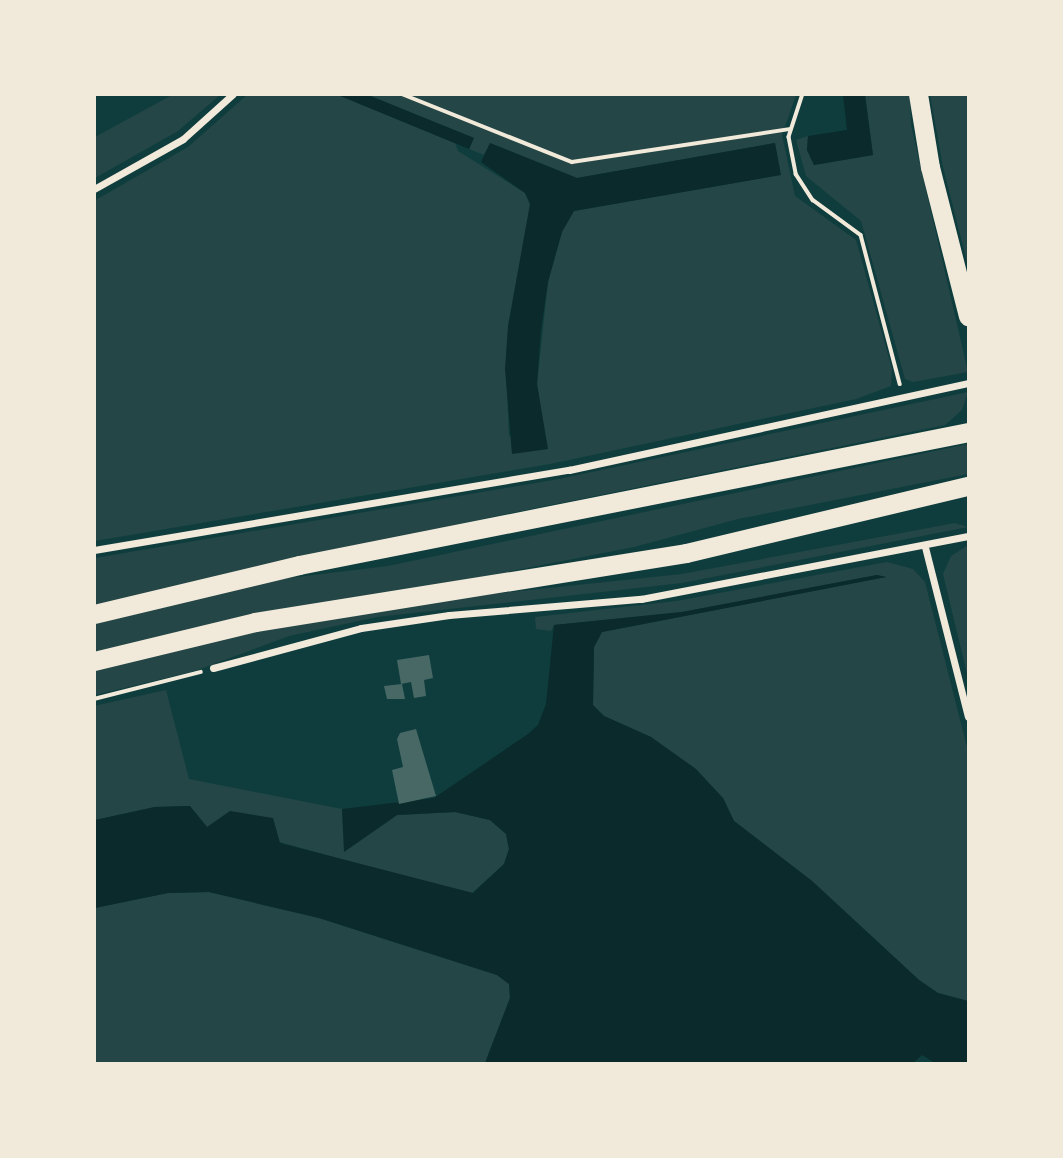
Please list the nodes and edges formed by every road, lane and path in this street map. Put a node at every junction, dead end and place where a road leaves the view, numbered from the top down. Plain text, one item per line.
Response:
1 (233, 94) edge
2 (402, 94) edge
3 (803, 94) edge
4 (918, 94) edge
5 (791, 129) junction
6 (94, 190) edge
7 (968, 316) edge
8 (968, 383) edge
9 (903, 397) junction
10 (968, 432) edge
11 (968, 486) edge
12 (968, 536) edge
13 (925, 547) junction
14 (94, 550) edge
15 (94, 614) edge
16 (94, 661) edge
17 (214, 668) joint
18 (94, 699) edge
19 (968, 717) edge

1 - 6 street
2 - 5 path
3 - 5 path
4 - 7 highway
5 - 9 path
8 - 9 street
9 - 14 street
10 - 15 highway
11 - 16 highway
12 - 13 street
13 - 17 street
13 - 19 street
17 - 18 path

